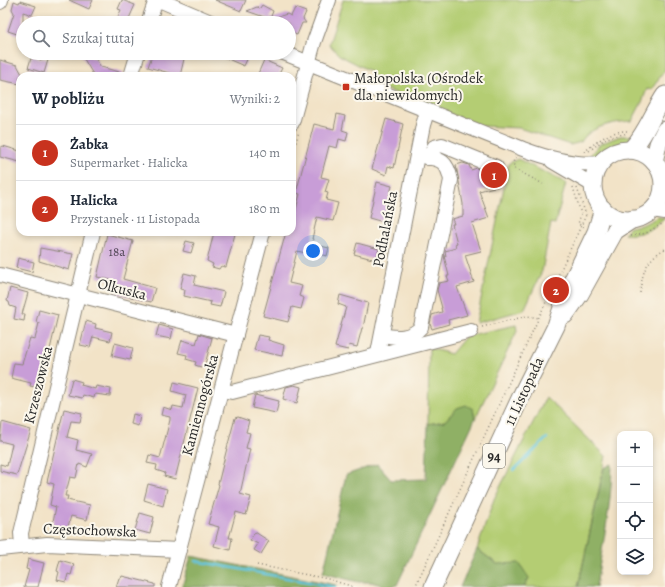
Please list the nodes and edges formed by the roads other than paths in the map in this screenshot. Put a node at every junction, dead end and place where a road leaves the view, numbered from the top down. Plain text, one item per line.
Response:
1 (157, 0) edge
2 (329, 0) edge
3 (151, 16) edge
4 (196, 16) edge
5 (296, 58) edge
6 (136, 60) edge
7 (308, 63) junction
8 (132, 72) edge
9 (665, 95) edge
10 (296, 108) edge
11 (427, 112) junction
12 (665, 130) edge
13 (630, 150) junction
14 (423, 157) junction
15 (546, 157) junction
16 (594, 158) junction
17 (654, 162) junction
18 (496, 167) dead end
19 (585, 185) junction
20 (664, 188) edge
21 (603, 209) junction
22 (661, 214) edge
23 (633, 219) junction
24 (91, 236) edge
25 (262, 236) edge
26 (0, 275) edge
27 (78, 295) junction
28 (556, 326) junction
29 (470, 331) road end
30 (236, 335) junction
31 (382, 335) junction
32 (378, 353) junction
33 (227, 391) junction
34 (22, 546) junction
35 (0, 549) edge
36 (179, 550) junction
37 (169, 587) edge
38 (433, 587) edge

1 - 3 street
1 - 4 street
2 - 7 street
5 - 7 street
6 - 8 street
7 - 10 street
7 - 11 street
9 - 13 main road
11 - 14 street, Podhalańska
11 - 15 street
12 - 17 main road
13 - 16 main road
13 - 17 main road
14 - 18 street
14 - 31 street, Podhalańska
14 - 31 street
15 - 16 street
15 - 19 street
16 - 19 main road
17 - 20 main road
19 - 21 main road
20 - 22 main road
21 - 23 main road
21 - 28 main road, 11 Listopada / 94
22 - 23 main road, 94
23 - 28 main road, 11 Listopada / 94
24 - 27 street, Krzeszowska
25 - 30 street, Kamiennogórska
26 - 27 street, Olkuska
27 - 30 street, Olkuska
27 - 34 street, Krzeszowska
28 - 38 main road, 11 Listopada / 94
29 - 32 street
30 - 33 street, Kamiennogórska
31 - 32 street, Podhalańska
32 - 33 street
33 - 36 street, Kamiennogórska
34 - 35 street, Częstochowska
34 - 36 street, Częstochowska
36 - 37 street, Kamiennogórska

